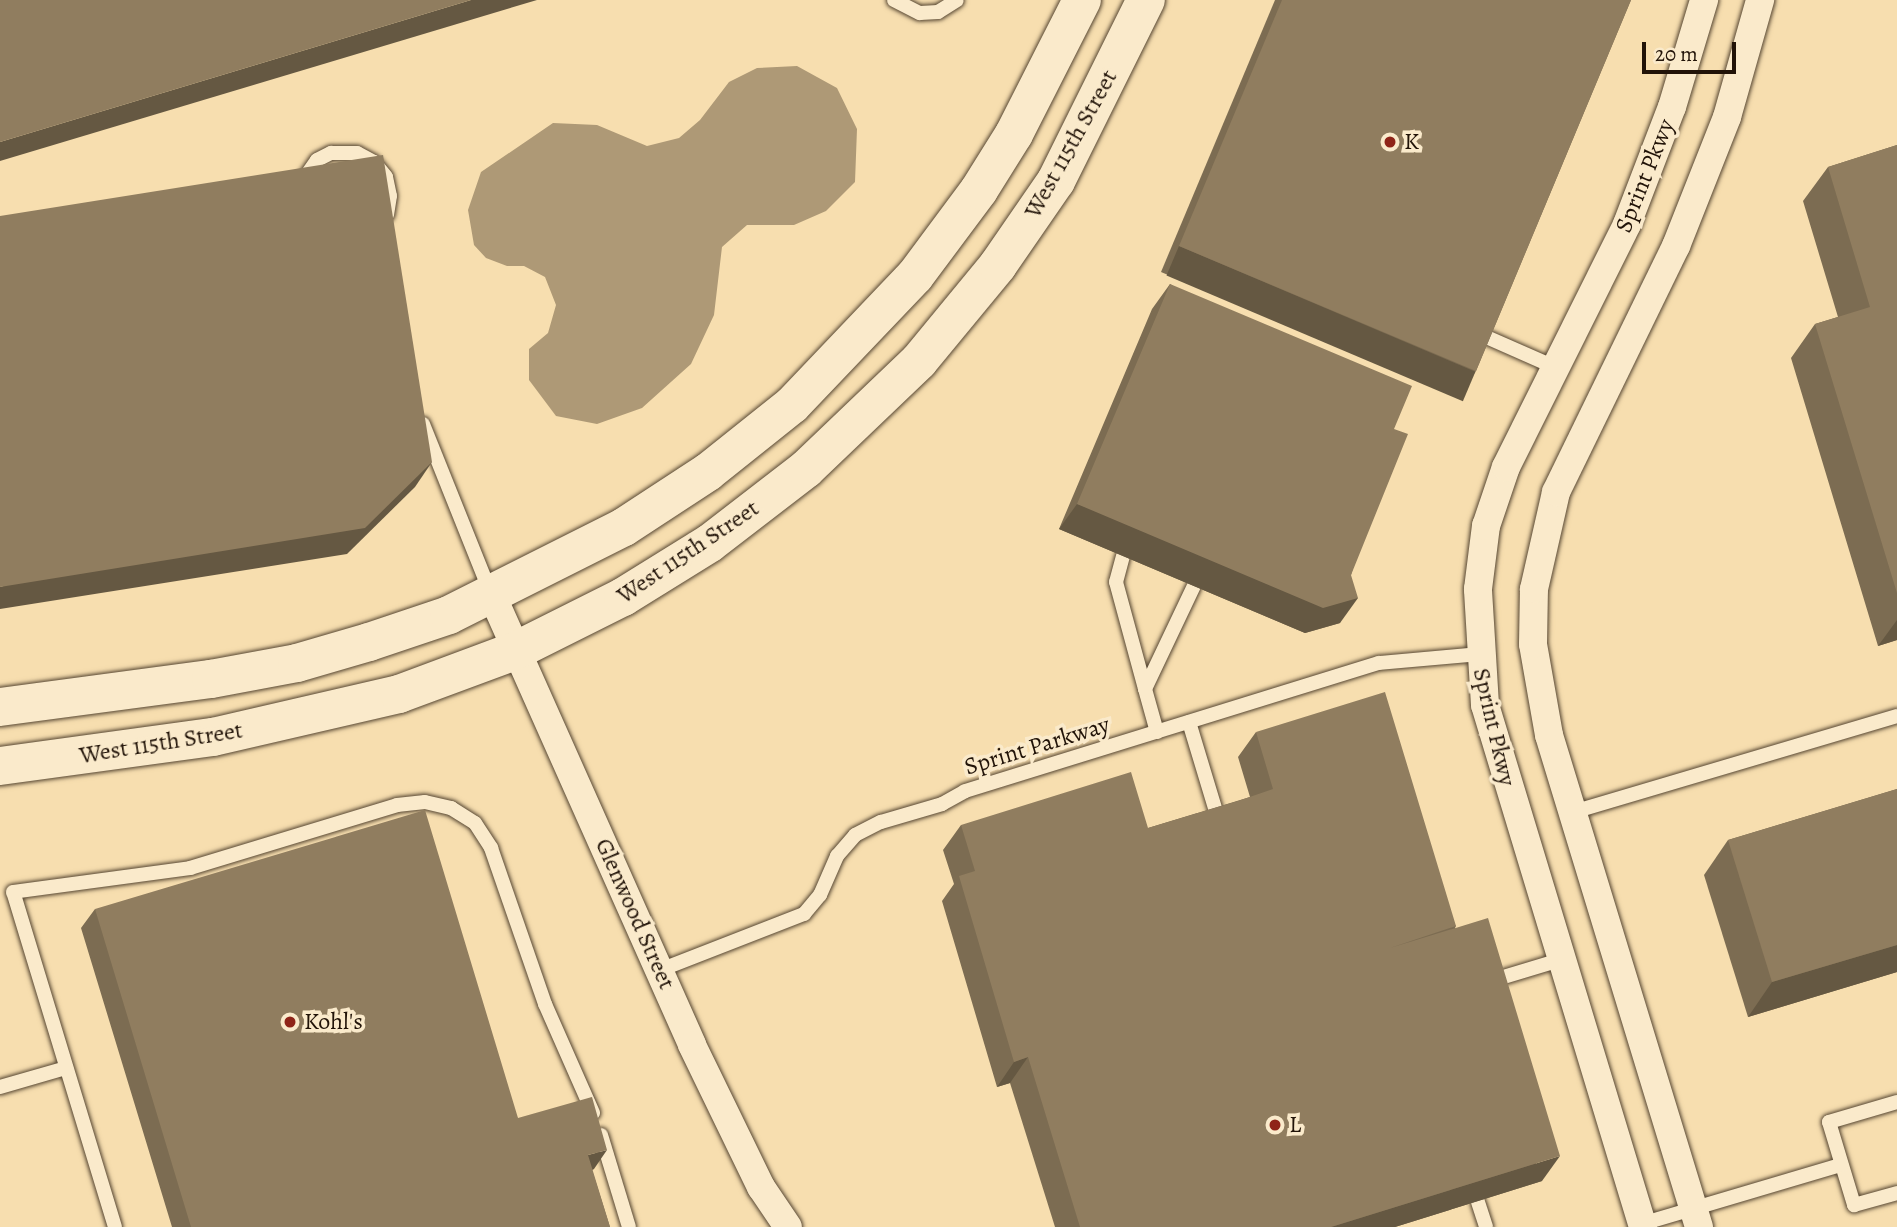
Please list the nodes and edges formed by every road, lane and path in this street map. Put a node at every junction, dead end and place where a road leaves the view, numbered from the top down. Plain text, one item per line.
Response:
1 (894, 0) edge
2 (957, 0) edge
3 (1082, 0) edge
4 (1146, 0) edge
5 (1704, 0) edge
6 (1760, 0) edge
7 (299, 191) edge
8 (376, 230) edge
9 (1484, 336) edge
10 (1557, 368) junction
11 (412, 414) edge
12 (1123, 556) dead end
13 (1194, 586) dead end
14 (492, 595) junction
15 (517, 650) junction
16 (1479, 654) junction
17 (1145, 689) junction
18 (0, 707) edge
19 (1897, 716) edge
20 (1189, 722) junction
21 (1157, 732) junction
22 (0, 766) edge
23 (1573, 812) junction
24 (1220, 826) edge
25 (6, 892) edge
26 (1560, 960) junction
27 (660, 970) junction
28 (1482, 983) edge
29 (66, 1068) junction
30 (0, 1087) edge
31 (1897, 1102) edge
32 (1841, 1165) junction
33 (1897, 1193) edge
34 (1478, 1202) edge
35 (1696, 1218) edge
36 (1638, 1226) edge
37 (115, 1227) edge
38 (629, 1227) edge
39 (788, 1227) edge
40 (1486, 1227) edge

1 - 2 lane
3 - 14 street
4 - 15 street, West 115th Street
5 - 10 street, Sprint Pkwy
6 - 23 street, Sprint Pkwy
7 - 8 lane
9 - 10 lane
10 - 16 street, Sprint Pkwy
11 - 14 lane
12 - 17 lane
13 - 17 lane
14 - 15 street, Glenwood Street
14 - 18 street
15 - 22 street, West 115th Street
15 - 27 street, Glenwood Street
16 - 20 lane, Sprint Parkway
16 - 26 street, Sprint Pkwy
17 - 21 lane
19 - 23 lane
20 - 21 lane, Sprint Parkway
20 - 24 lane
21 - 27 lane, Sprint Parkway
23 - 35 street, Sprint Pkwy
25 - 29 lane
25 - 38 lane
26 - 28 lane
26 - 36 street, Sprint Pkwy
27 - 39 street, Glenwood Street
29 - 30 lane
29 - 37 lane
31 - 32 lane
32 - 33 lane
32 - 35 lane
34 - 40 lane
35 - 36 lane

